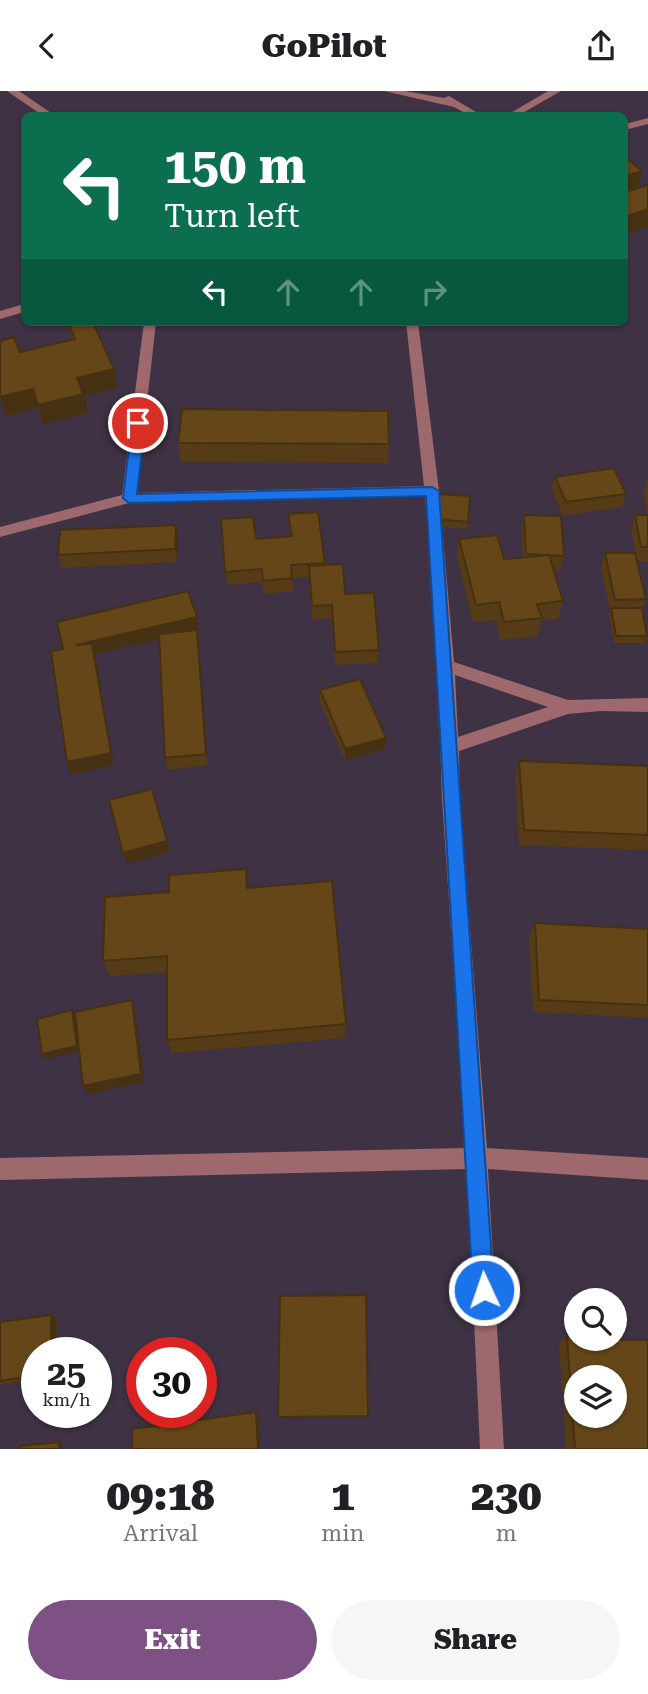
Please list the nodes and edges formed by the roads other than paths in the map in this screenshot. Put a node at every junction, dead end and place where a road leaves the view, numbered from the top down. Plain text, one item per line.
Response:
1 (12, 91) edge
2 (389, 91) edge
3 (437, 91) edge
4 (556, 91) edge
5 (457, 104) junction
6 (44, 112) edge
7 (471, 112) edge
8 (518, 112) edge
9 (648, 121) edge
10 (628, 126) edge
11 (21, 309) edge
12 (0, 316) edge
13 (150, 326) edge
14 (412, 326) edge
15 (432, 491) junction
16 (129, 498) junction
17 (0, 532) edge
18 (445, 665) junction
19 (648, 705) edge
20 (568, 707) junction
21 (451, 747) junction
22 (477, 1158) junction
23 (0, 1169) edge
24 (648, 1169) edge
25 (492, 1449) edge

1 - 6 street
2 - 5 street
3 - 5 street
4 - 8 street
5 - 7 street
9 - 10 street
11 - 12 street
13 - 16 street
14 - 15 street
15 - 16 street
15 - 18 street
16 - 17 street
18 - 20 street
18 - 21 street
19 - 20 street
20 - 21 street
21 - 22 street
22 - 23 street
22 - 24 street
22 - 25 street

